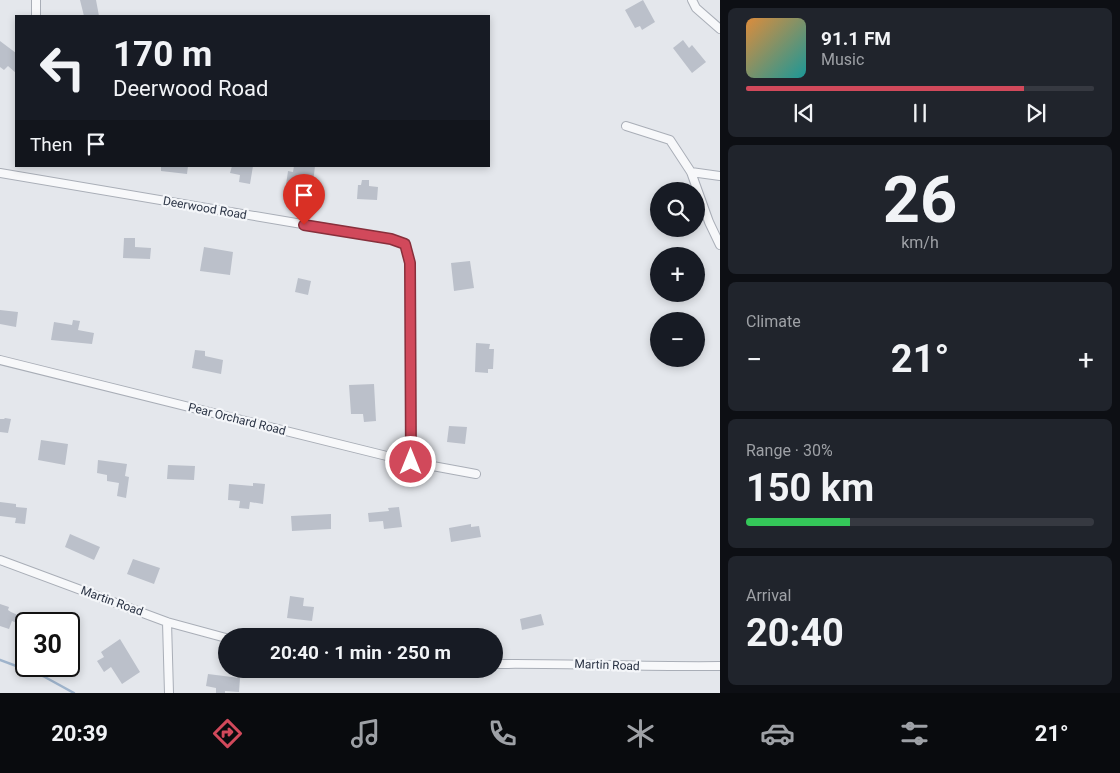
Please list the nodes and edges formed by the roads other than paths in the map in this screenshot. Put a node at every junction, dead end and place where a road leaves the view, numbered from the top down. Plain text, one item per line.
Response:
1 (36, 0) edge
2 (692, 0) edge
3 (36, 15) edge
4 (720, 30) edge
5 (626, 126) dead end
6 (691, 172) junction
7 (0, 173) edge
8 (720, 176) edge
9 (720, 244) edge
10 (0, 360) edge
11 (411, 462) junction
12 (476, 474) dead end
13 (0, 560) edge
14 (168, 622) junction
15 (218, 636) edge
16 (503, 664) edge
17 (720, 666) edge
18 (169, 693) edge

1 - 3 street
2 - 4 street
5 - 6 street
6 - 8 street
6 - 9 street
7 - 11 street, Deerwood Road
10 - 11 street, Pear Orchard Road
11 - 12 street, Pear Orchard Road
13 - 14 street, Martin Road
14 - 15 street, Martin Road
14 - 18 street
16 - 17 street, Martin Road

